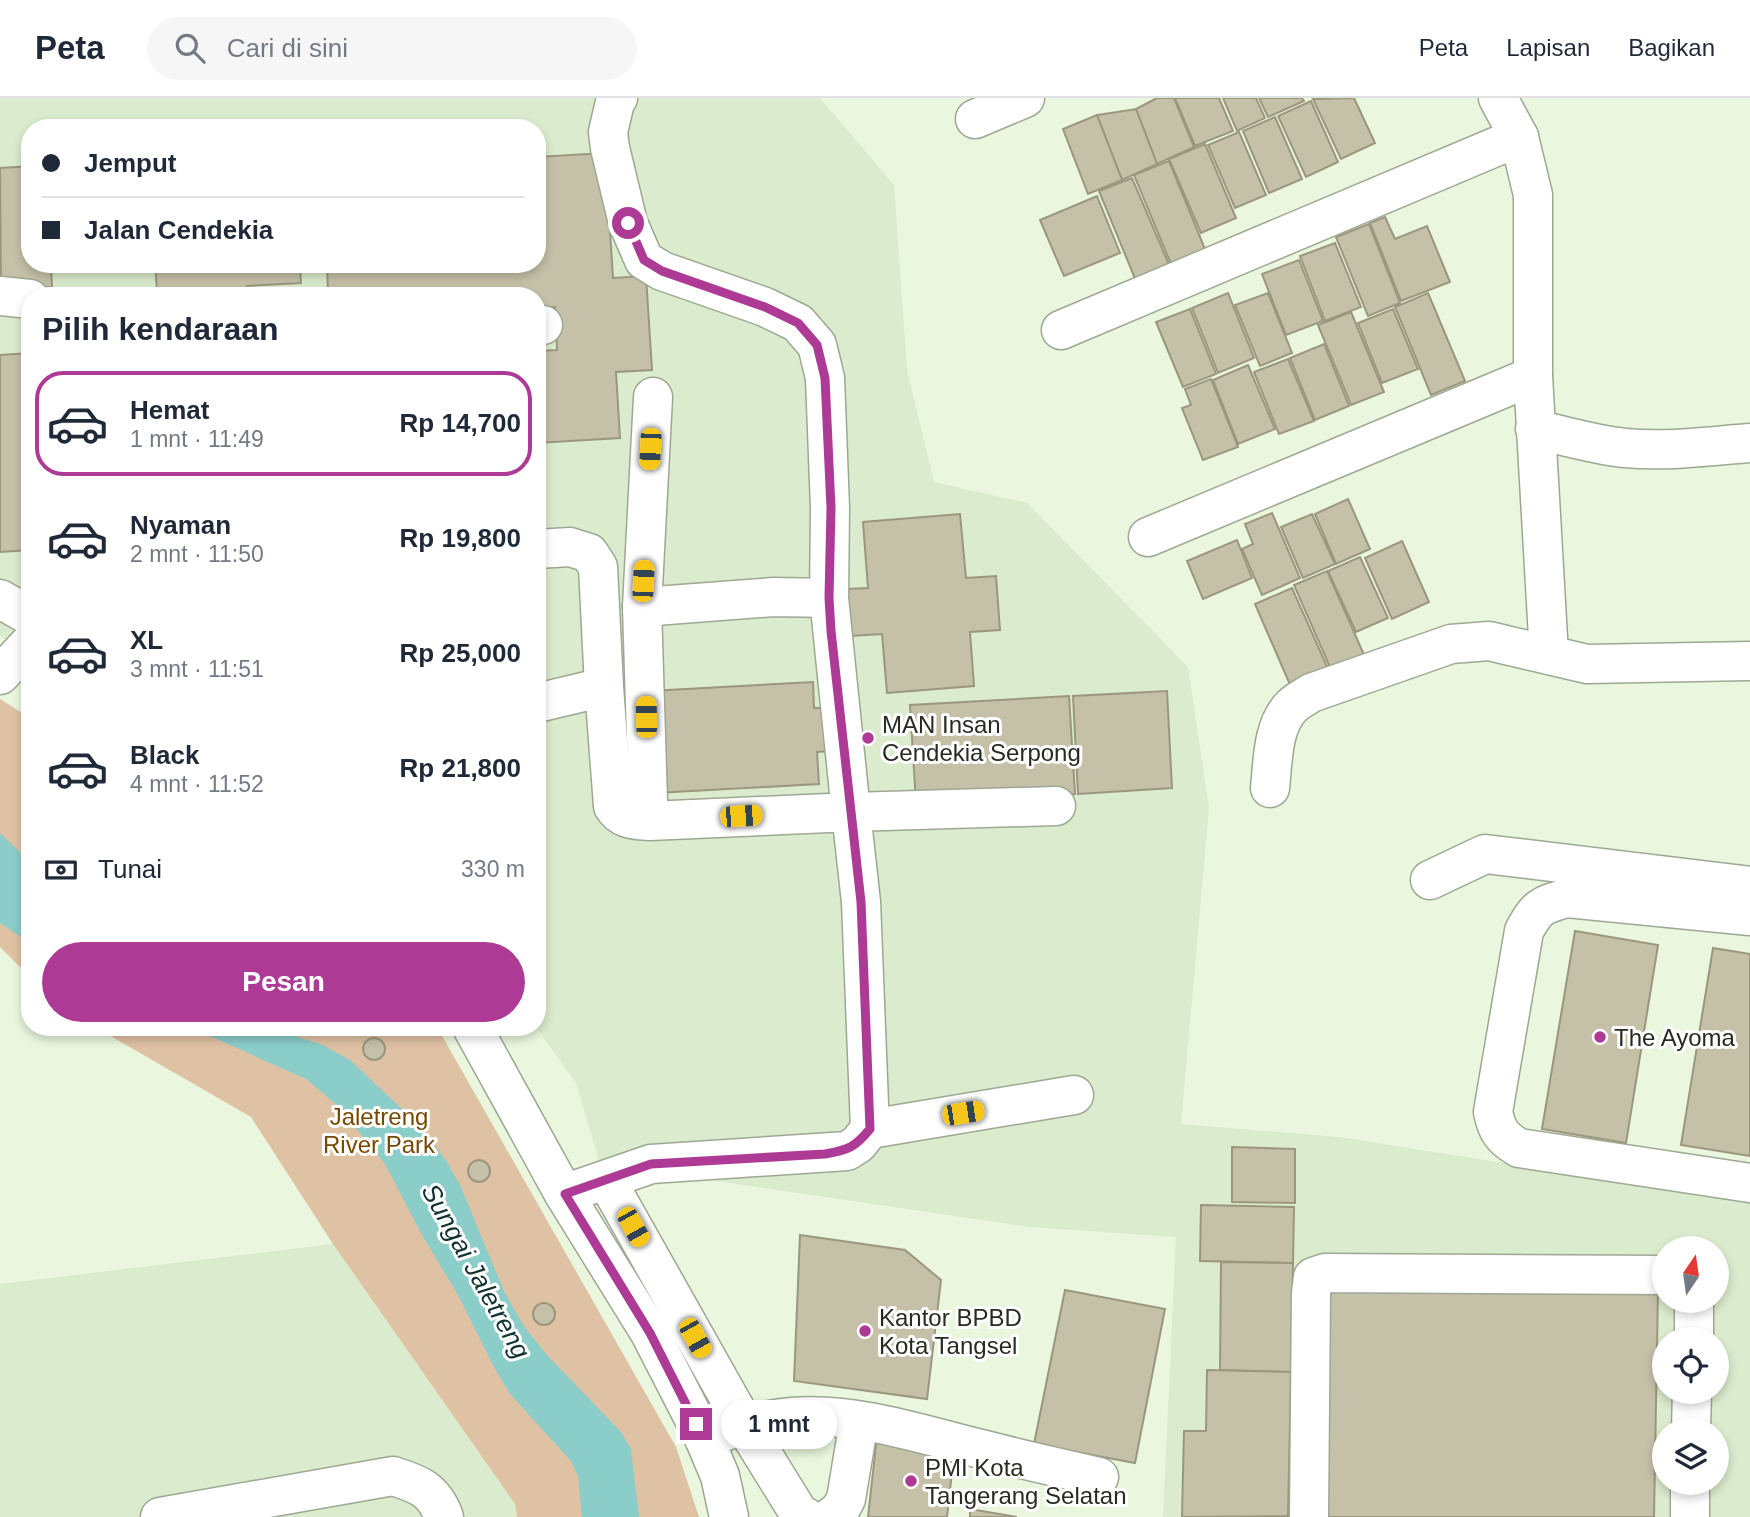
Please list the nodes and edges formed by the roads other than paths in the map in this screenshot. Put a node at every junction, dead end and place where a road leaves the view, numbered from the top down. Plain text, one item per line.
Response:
1 (618, 98) edge
2 (1025, 98) edge
3 (1498, 98) edge
4 (975, 119) dead end
5 (1519, 137) junction
6 (0, 296) edge
7 (21, 298) edge
8 (1061, 330) dead end
9 (1533, 376) junction
10 (653, 397) dead end
11 (1535, 429) junction
12 (1750, 443) edge
13 (1148, 537) dead end
14 (546, 548) edge
15 (829, 598) junction
16 (0, 599) edge
17 (642, 607) junction
18 (21, 611) edge
19 (1549, 655) junction
20 (1750, 661) edge
21 (604, 687) junction
22 (546, 701) edge
23 (1270, 788) dead end
24 (850, 802) junction
25 (1056, 806) dead end
26 (637, 809) junction
27 (1430, 880) dead end
28 (1750, 886) edge
29 (1750, 916) edge
30 (477, 1036) edge
31 (1073, 1095) dead end
32 (870, 1129) junction
33 (607, 1181) junction
34 (1750, 1183) edge
35 (565, 1194) junction
36 (1652, 1275) edge
37 (859, 1421) junction
38 (745, 1426) junction
39 (704, 1438) junction
40 (1099, 1477) dead end
41 (1690, 1495) edge
42 (160, 1517) edge
43 (444, 1517) edge
44 (729, 1517) edge
45 (806, 1517) edge
46 (831, 1517) edge
47 (1309, 1517) edge
48 (1690, 1517) edge

1 - 15 street
2 - 4 street
3 - 5 street
5 - 8 street
5 - 9 street
6 - 7 street
9 - 11 street
9 - 13 street
10 - 17 street
11 - 12 street
11 - 19 street
14 - 21 street
15 - 17 street
15 - 24 street
16 - 18 street
17 - 26 street
19 - 20 street
19 - 23 street
21 - 22 street
21 - 26 street
24 - 25 street
24 - 26 street
24 - 32 street
27 - 28 street
29 - 34 street
30 - 35 street
31 - 32 street
32 - 33 street
33 - 35 street
33 - 38 street
35 - 39 street
36 - 47 street
37 - 38 street
37 - 40 street
37 - 46 street
38 - 39 street
38 - 45 street
39 - 44 street
41 - 48 street
42 - 43 street

